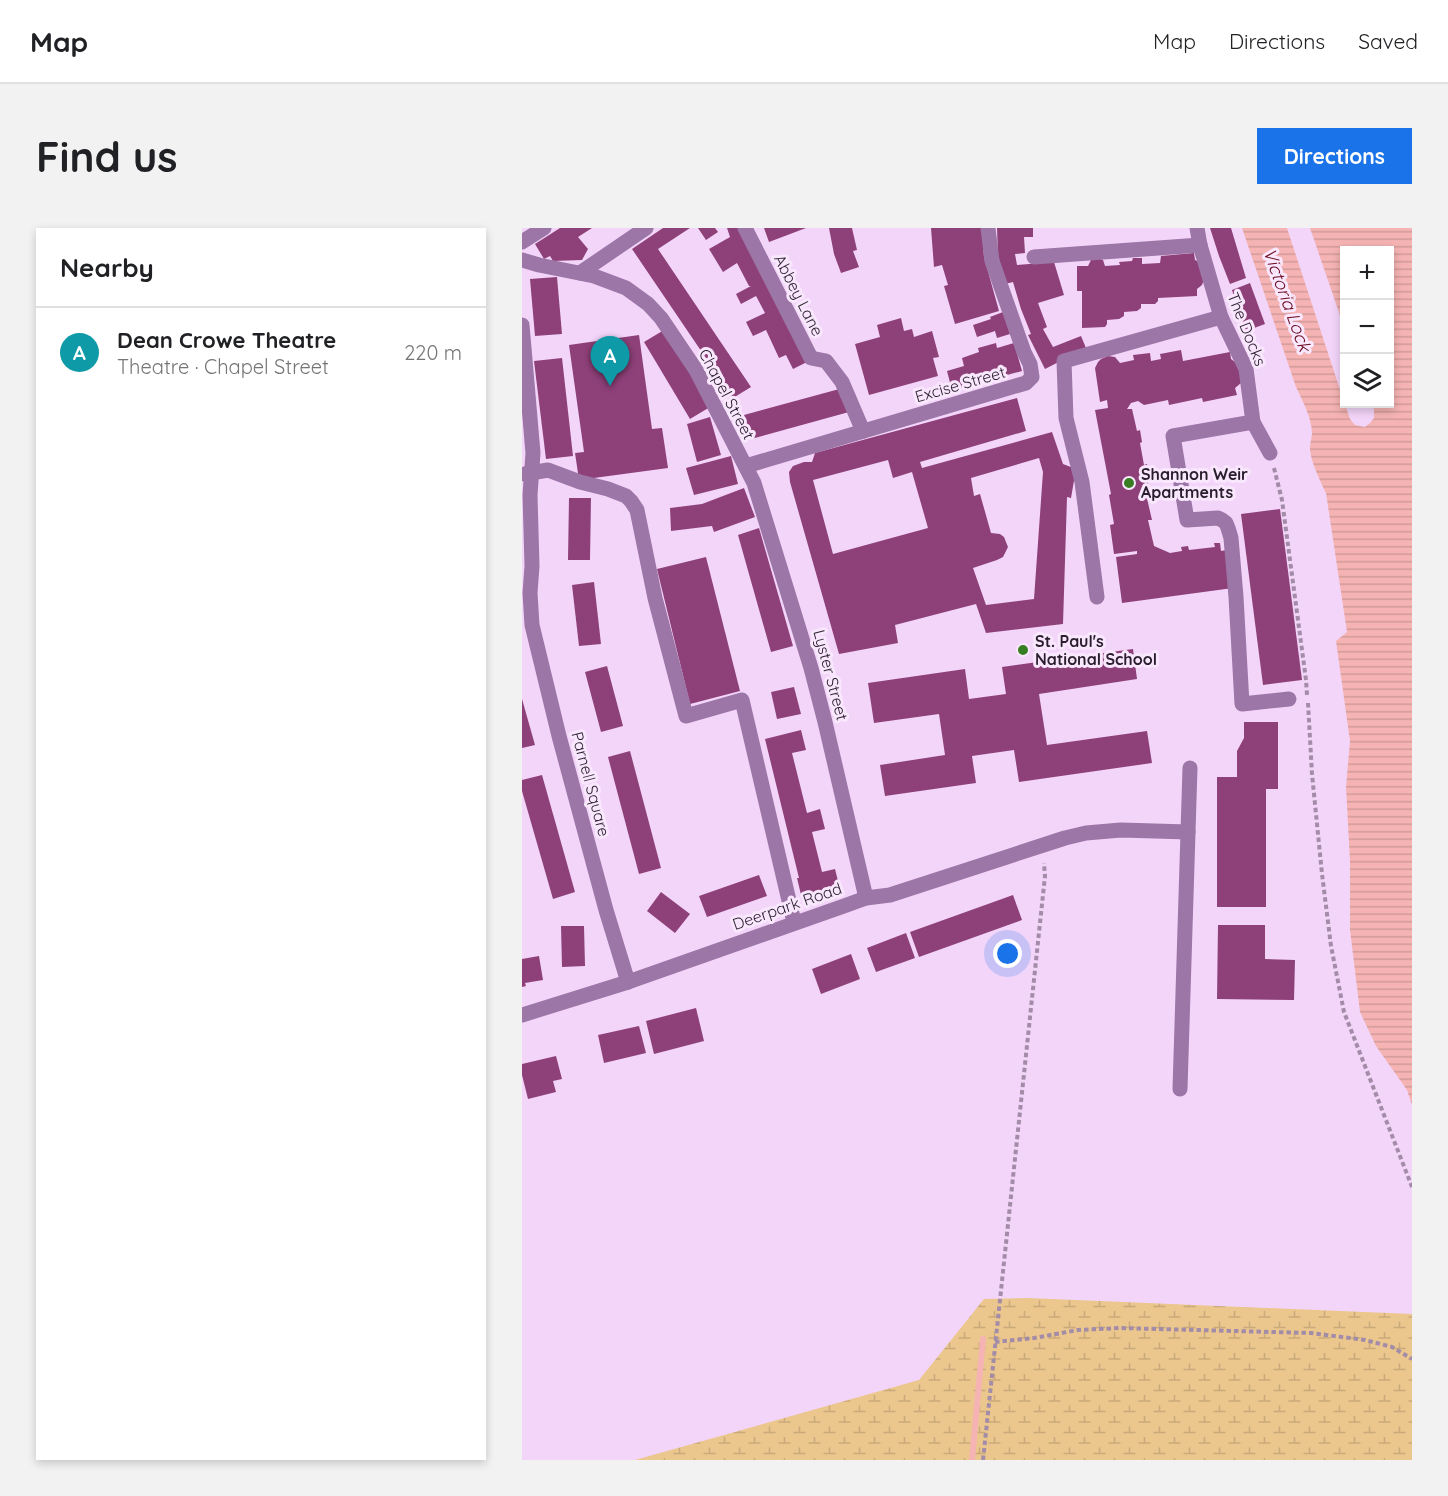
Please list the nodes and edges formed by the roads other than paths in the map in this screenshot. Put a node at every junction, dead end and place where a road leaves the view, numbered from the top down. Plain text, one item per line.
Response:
1 (544, 228) edge
2 (646, 228) edge
3 (745, 228) edge
4 (988, 228) edge
5 (1197, 228) edge
6 (526, 236) edge
7 (1200, 245) junction
8 (1034, 257) dead end
9 (522, 260) edge
10 (580, 273) junction
11 (1221, 317) junction
12 (522, 325) edge
13 (523, 334) edge
14 (1253, 422) junction
15 (863, 431) junction
16 (1270, 453) road end
17 (746, 466) junction
18 (529, 475) edge
19 (526, 594) edge
20 (1097, 597) dead end
21 (1289, 699) dead end
22 (1190, 768) dead end
23 (1188, 832) junction
24 (866, 898) junction
25 (794, 922) junction
26 (628, 982) junction
27 (522, 1015) edge
28 (1180, 1089) dead end

1 - 6 street
2 - 10 street
3 - 15 street, Abbey Lane
4 - 15 street, Excise Street
5 - 7 street, The Docks
7 - 8 street
7 - 11 street, The Docks
9 - 10 street, Chapel Street
10 - 17 street, Chapel Street
11 - 14 street, The Docks
11 - 20 street
12 - 13 street, Parnell Square
13 - 18 street, Parnell Square
14 - 16 street
14 - 21 street
15 - 17 street, Excise Street
17 - 24 street, Lyster Street
18 - 19 street, Parnell Square
18 - 25 street
19 - 26 street, Parnell Square
22 - 23 street
23 - 24 street, Deerpark Road
23 - 28 street
24 - 25 street, Deerpark Road
25 - 26 street, Deerpark Road
26 - 27 street, Deerpark Road

